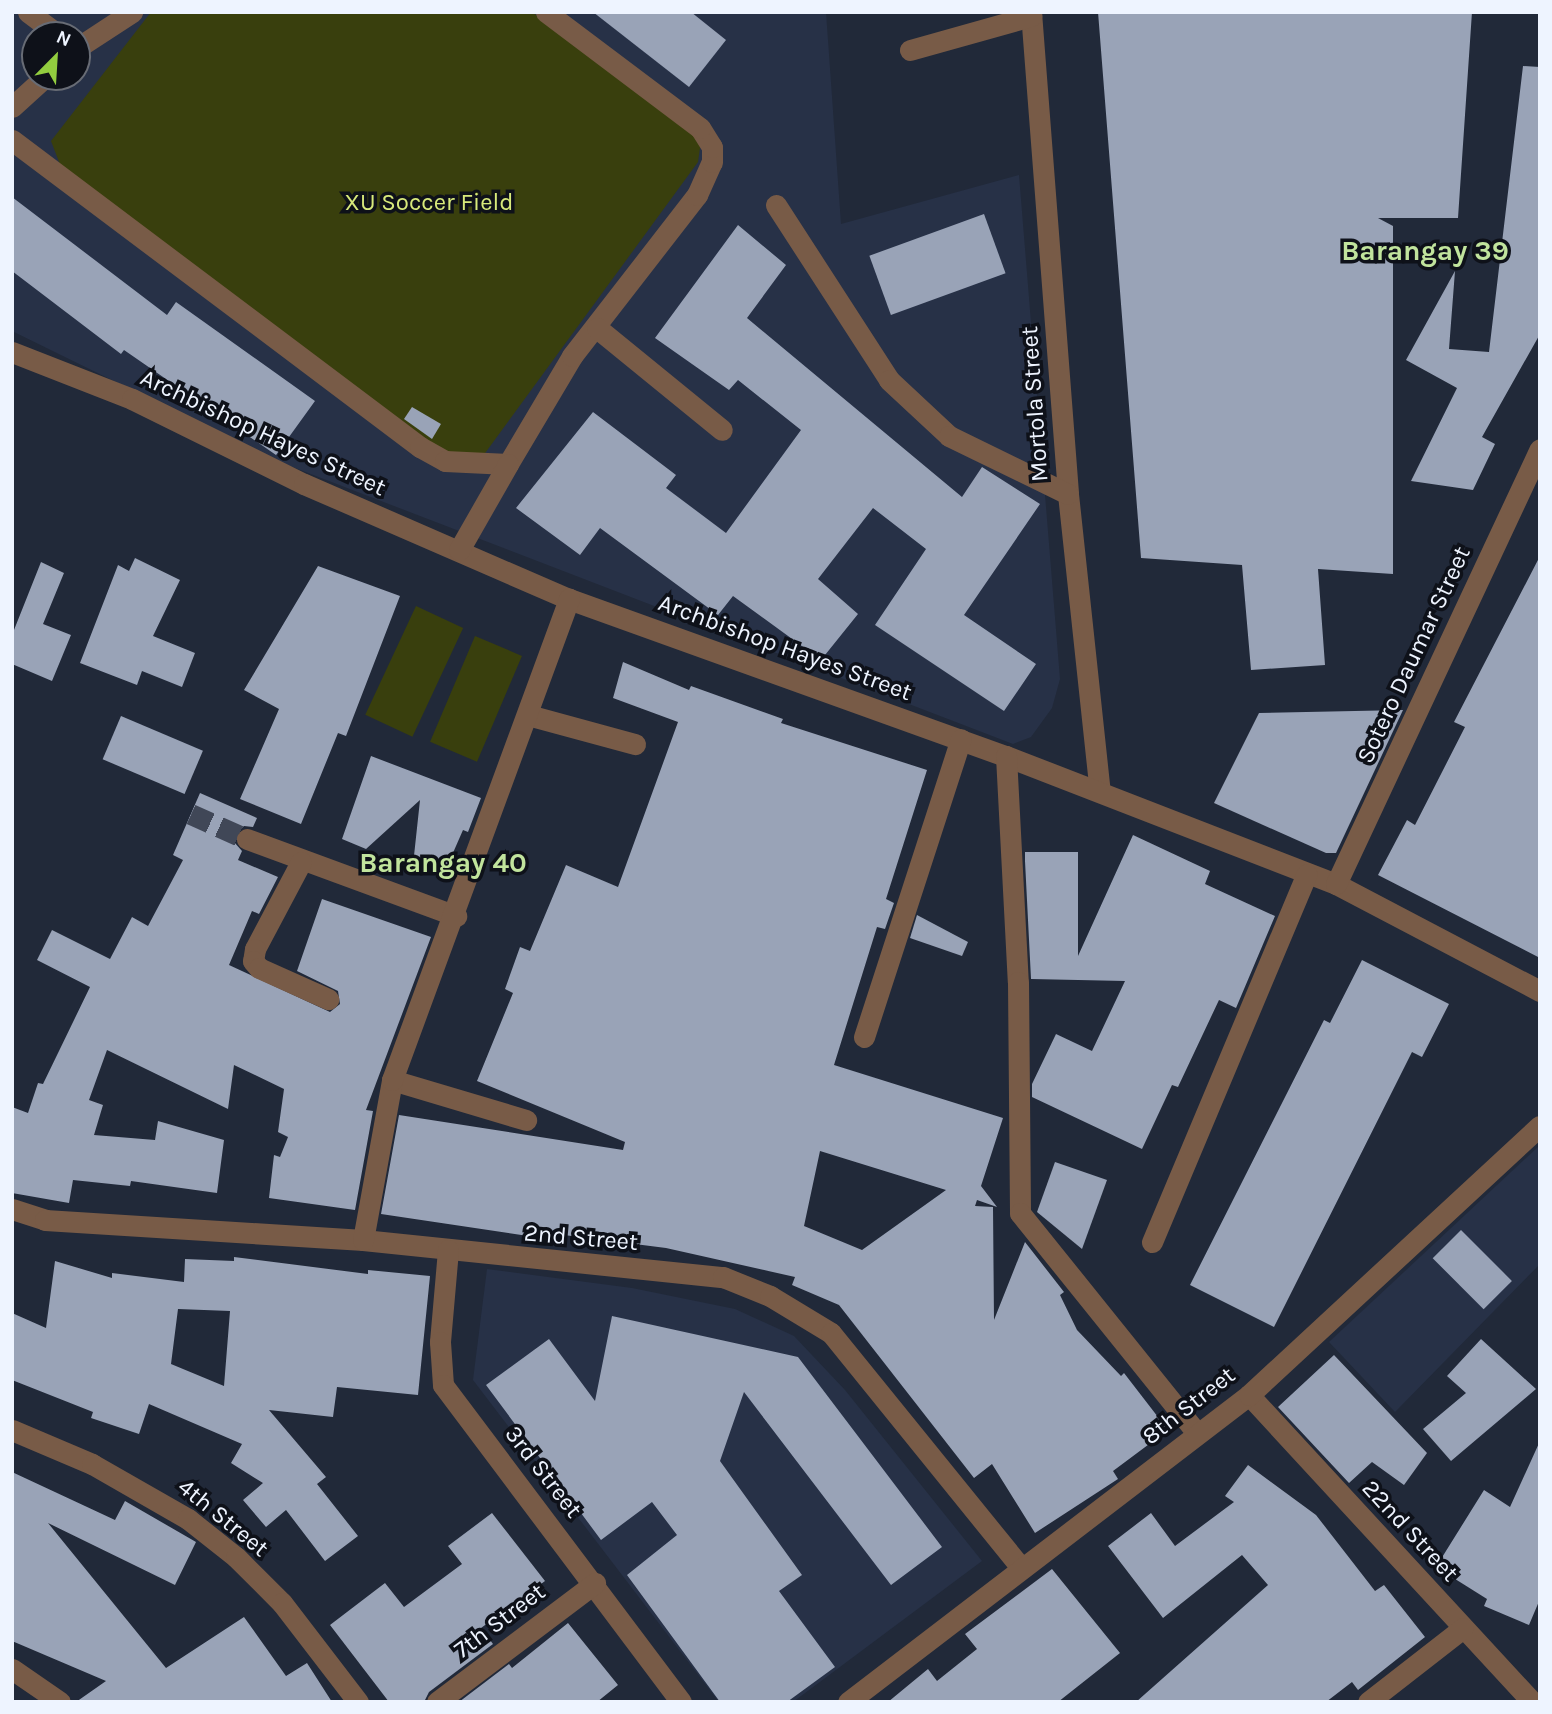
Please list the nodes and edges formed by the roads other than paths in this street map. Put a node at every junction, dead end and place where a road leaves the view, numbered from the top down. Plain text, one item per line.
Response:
1 (132, 12) edge
2 (546, 12) edge
3 (1031, 14) edge
4 (91, 39) edge
5 (910, 50) dead end
6 (30, 91) edge
7 (12, 107) edge
8 (12, 140) edge
9 (776, 205) dead end
10 (597, 328) junction
11 (12, 352) edge
12 (722, 430) dead end
13 (1540, 449) edge
14 (508, 464) junction
15 (1069, 494) junction
16 (460, 550) junction
17 (569, 599) junction
18 (528, 715) junction
19 (961, 740) junction
20 (635, 744) dead end
21 (1006, 756) junction
22 (1100, 791) junction
23 (247, 839) tunnel mouth
24 (301, 862) junction
25 (1307, 874) junction
26 (1336, 884) junction
27 (456, 916) junction
28 (1540, 991) edge
29 (328, 999) dead end
30 (864, 1037) dead end
31 (392, 1080) junction
32 (526, 1120) dead end
33 (1540, 1126) edge
34 (12, 1209) edge
35 (363, 1240) junction
36 (1152, 1242) dead end
37 (448, 1250) junction
38 (1249, 1395) junction
39 (12, 1430) edge
40 (1197, 1433) junction
41 (1021, 1568) junction
42 (595, 1583) junction
43 (1463, 1628) junction
44 (12, 1669) edge
45 (60, 1702) edge
46 (358, 1702) edge
47 (436, 1702) edge
48 (681, 1702) edge
49 (848, 1702) edge
50 (1368, 1702) edge
51 (1532, 1702) edge

1 - 4 street
2 - 10 street
3 - 5 street
3 - 15 street, Mortola Street
6 - 7 street
8 - 14 street
9 - 15 street
10 - 12 street
10 - 14 street
11 - 16 street, Archbishop Hayes Street
13 - 26 street, Sotero Daumar Street
14 - 16 street
15 - 22 street, Mortola Street
16 - 17 street, Archbishop Hayes Street
17 - 18 street
17 - 19 street, Archbishop Hayes Street
18 - 20 street
18 - 27 street
19 - 21 street, Archbishop Hayes Street
19 - 30 street
21 - 22 street, Archbishop Hayes Street
21 - 40 street
22 - 25 street, Archbishop Hayes Street
23 - 24 street
24 - 27 street
24 - 29 street
25 - 26 street, Archbishop Hayes Street
25 - 36 street
26 - 28 street, Archbishop Hayes Street
27 - 31 street
31 - 32 street
31 - 35 street
33 - 38 street, 8th Street
34 - 35 street, 2nd Street
35 - 37 street, 2nd Street
37 - 41 street, 2nd Street
37 - 42 street, 3rd Street
38 - 40 street, 8th Street
38 - 43 street, 22nd Street
39 - 46 street, 4th Street
40 - 41 street, 8th Street
41 - 49 street, 8th Street
42 - 47 street, 7th Street
42 - 48 street, 3rd Street
43 - 50 street
43 - 51 street, 22nd Street
44 - 45 street

